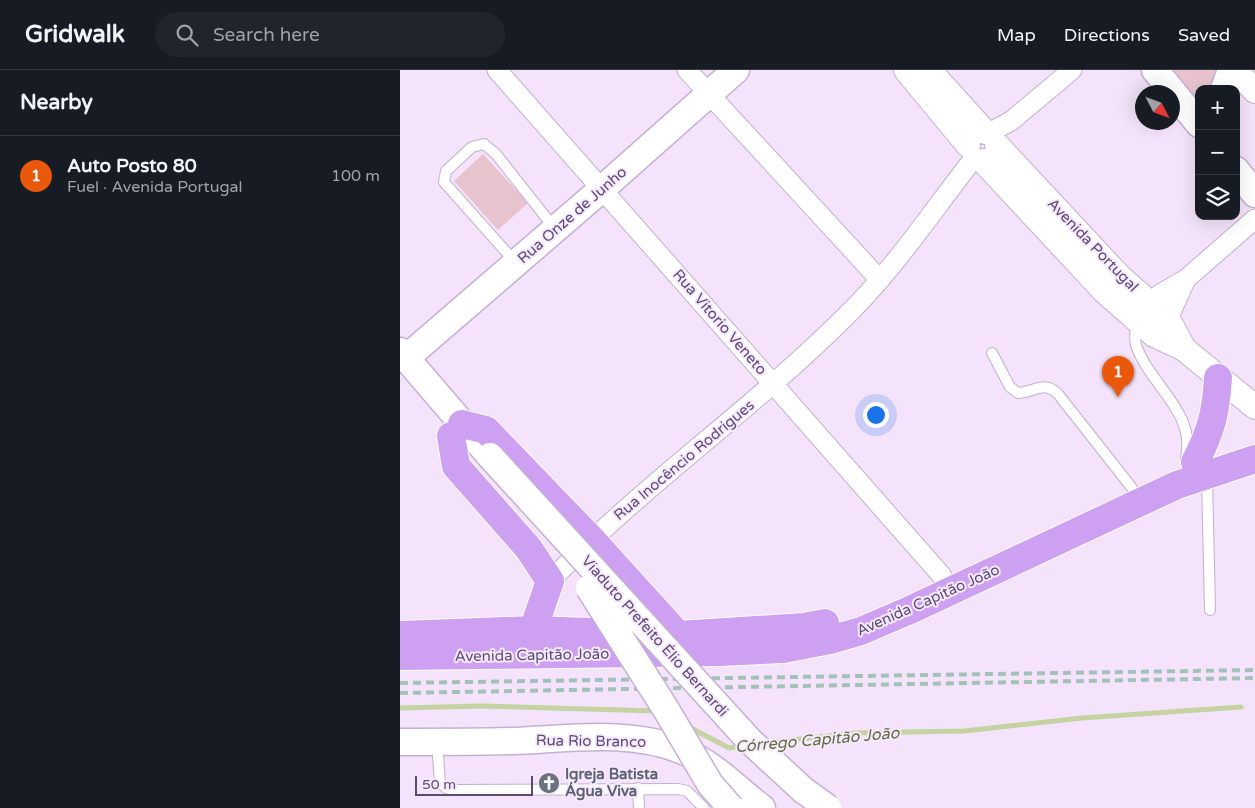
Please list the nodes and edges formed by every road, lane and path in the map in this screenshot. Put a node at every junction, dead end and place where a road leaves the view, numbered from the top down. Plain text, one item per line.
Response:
1 (497, 70) edge
2 (687, 70) edge
3 (736, 70) edge
4 (906, 70) edge
5 (929, 70) edge
6 (1072, 70) edge
7 (1155, 70) edge
8 (1231, 70) edge
9 (1237, 70) edge
10 (1255, 78) edge
11 (1225, 85) edge
12 (1255, 91) edge
13 (709, 95) junction
14 (1195, 119) edge
15 (984, 145) junction
16 (1240, 175) edge
17 (603, 188) junction
18 (1255, 194) edge
19 (1255, 218) edge
20 (556, 230) junction
21 (516, 263) junction
22 (1186, 279) junction
23 (880, 280) junction
24 (1143, 311) junction
25 (1161, 327) junction
26 (992, 353) dead end
27 (402, 362) edge
28 (1218, 378) junction
29 (773, 383) junction
30 (1255, 407) edge
31 (457, 430) junction
32 (1255, 445) edge
33 (1255, 459) edge
34 (484, 462) junction
35 (1196, 467) junction
36 (1132, 488) junction
37 (591, 539) junction
38 (942, 576) junction
39 (550, 580) junction
40 (589, 588) junction
41 (1210, 610) dead end
42 (533, 630) junction
43 (400, 635) edge
44 (678, 635) junction
45 (400, 656) edge
46 (400, 742) edge
47 (436, 742) junction
48 (638, 788) junction
49 (639, 808) edge
50 (704, 808) edge
51 (731, 808) edge
52 (762, 808) edge
53 (802, 808) edge
54 (828, 808) edge

1 - 17 street, Rua Vitorio Veneto
2 - 13 street
3 - 13 main road, Rua Onze de Junho
4 - 15 street, Avenida Portugal
5 - 15 street, Avenida Portugal
6 - 15 street, Rua Inocêncio Rodrigues
7 - 14 main road
8 - 11 main road
9 - 10 street
9 - 12 street
13 - 17 main road, Rua Onze de Junho
13 - 23 street
15 - 23 street, Rua Inocêncio Rodrigues
15 - 24 street, Avenida Portugal
16 - 18 main road
17 - 20 main road, Rua Onze de Junho
17 - 29 street, Rua Vitorio Veneto
19 - 22 street
20 - 21 main road, Rua Onze de Junho
20 - 21 lane
21 - 27 main road, Rua Onze de Junho
22 - 24 street
22 - 25 street
23 - 29 street, Rua Inocêncio Rodrigues
24 - 25 street, Avenida Portugal
24 - 35 lane
25 - 28 street, Avenida Portugal
26 - 36 lane
27 - 31 main road
28 - 30 street, Avenida Portugal
28 - 35 highway
29 - 37 street, Rua Inocêncio Rodrigues
29 - 38 street, Rua Vitorio Veneto
31 - 34 main road
31 - 37 highway
31 - 39 highway
32 - 35 highway, Avenida Capitão João
33 - 35 highway, Avenida Capitão João
34 - 40 main road, Viaduto Prefeito Élio Bernardi
34 - 54 main road, Viaduto Prefeito Élio Bernardi, bridge
35 - 36 highway, Avenida Capitão João
35 - 41 lane
35 - 45 highway, Avenida Capitão João
36 - 38 highway, Avenida Capitão João
37 - 39 street, Rua Inocêncio Rodrigues
37 - 44 highway
38 - 44 highway, Avenida Capitão João
39 - 42 highway
40 - 51 main road, bridge
40 - 53 main road, Viaduto Prefeito Élio Bernardi, bridge
42 - 43 highway, Avenida Capitão João
42 - 44 highway, Avenida Capitão João
46 - 47 main road, Rua Rio Branco
47 - 48 lane
47 - 52 main road, Rua Rio Branco
48 - 49 lane
48 - 50 lane

